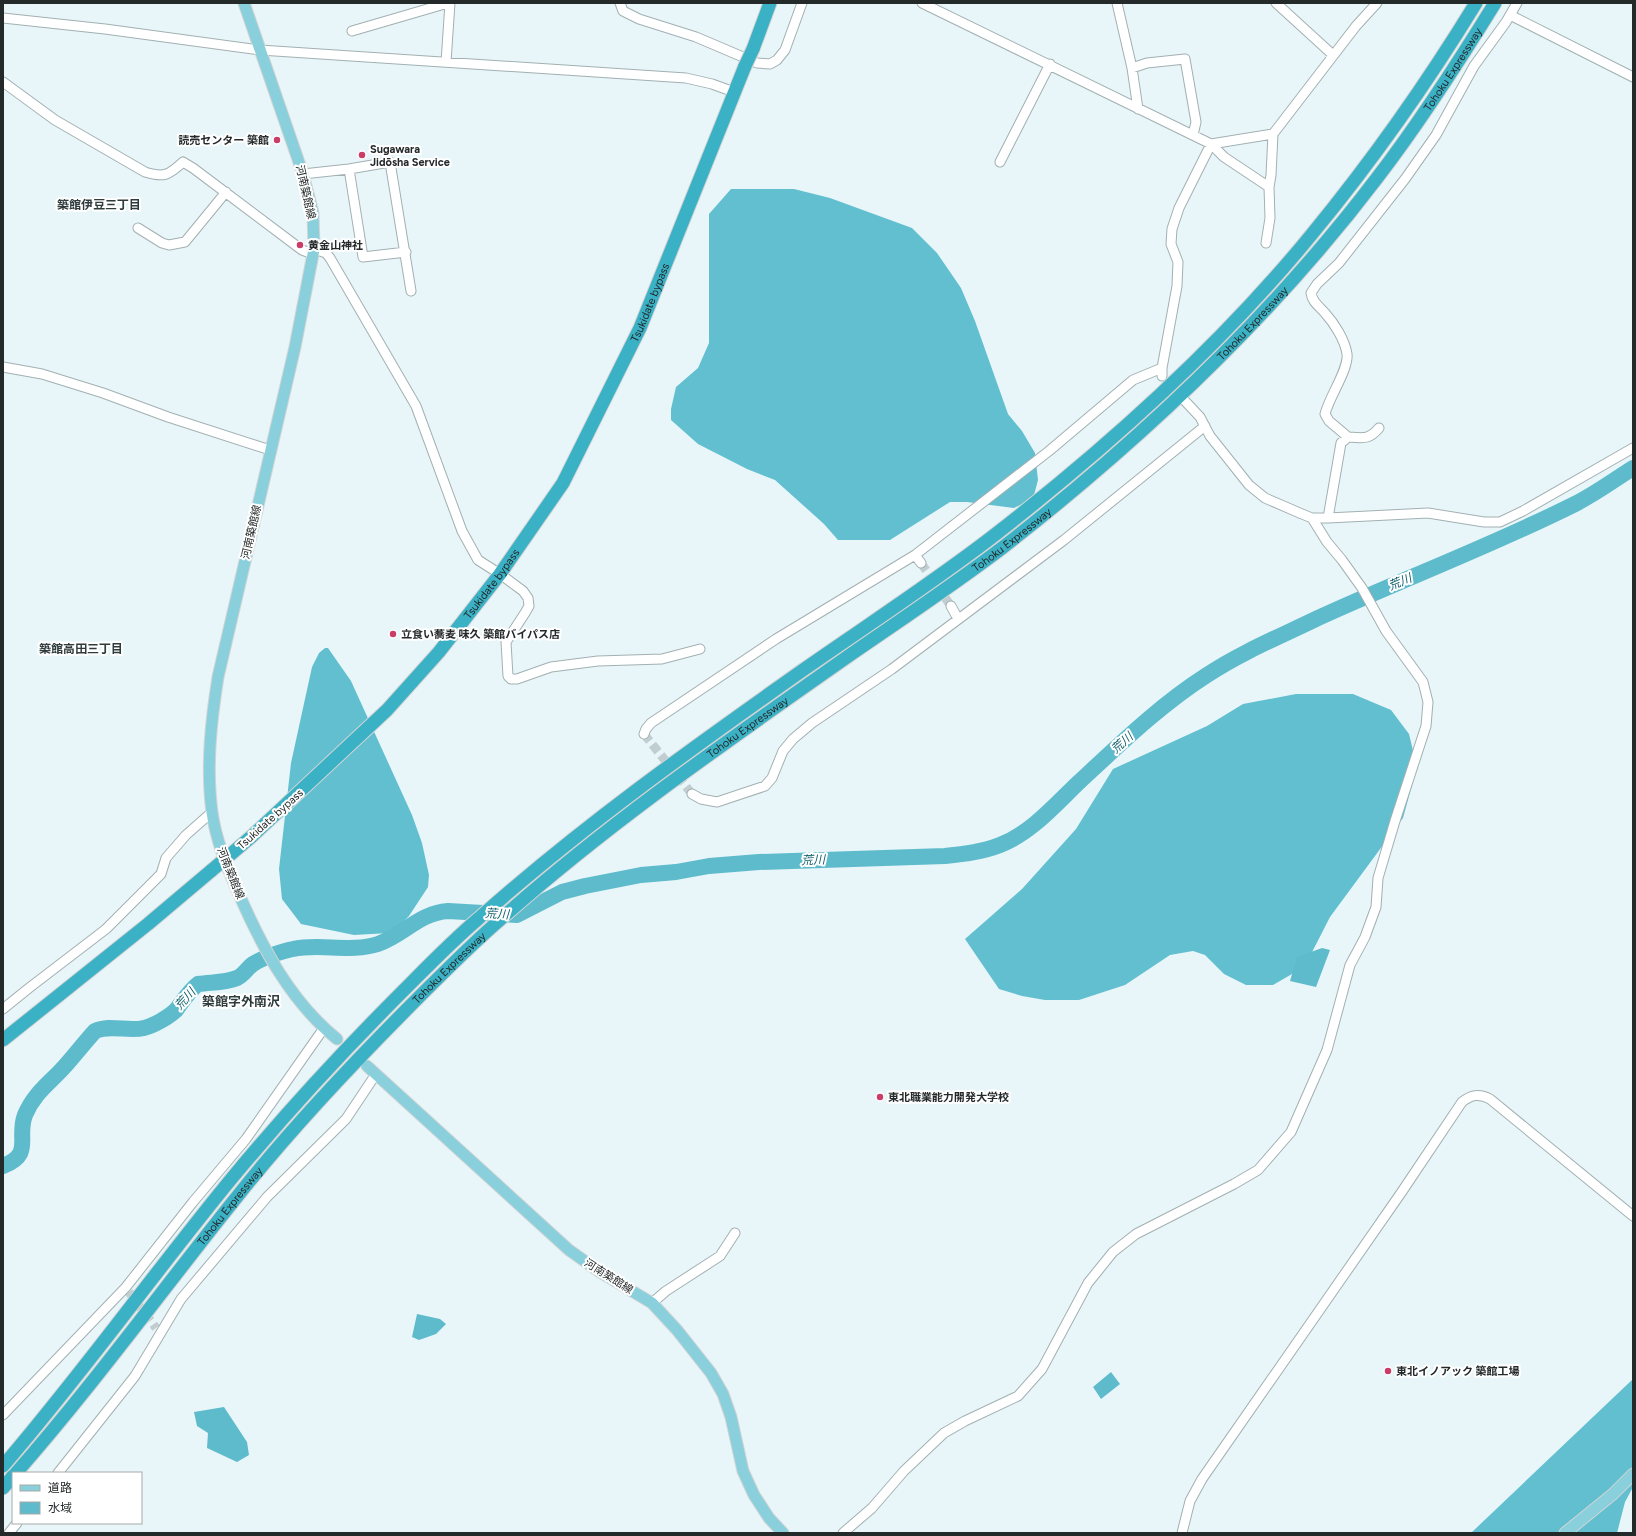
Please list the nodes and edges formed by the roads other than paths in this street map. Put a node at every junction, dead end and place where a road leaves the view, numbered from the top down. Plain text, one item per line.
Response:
1 (244, 3) edge
2 (449, 3) edge
3 (770, 3) edge
4 (802, 3) edge
5 (922, 3) edge
6 (1117, 3) edge
7 (1276, 3) edge
8 (1377, 3) edge
9 (1476, 3) edge
10 (1495, 3) edge
11 (1517, 3) edge
12 (622, 7) edge
13 (1510, 16) junction
14 (3, 18) edge
15 (352, 31) dead end
16 (260, 50) junction
17 (1333, 55) junction
18 (446, 62) junction
19 (1050, 64) junction
20 (1132, 68) junction
21 (1633, 77) edge
22 (3, 82) edge
23 (734, 92) junction
24 (1138, 109) junction
25 (1273, 134) junction
26 (1193, 135) junction
27 (1211, 144) junction
28 (1000, 162) dead end
29 (349, 169) junction
30 (303, 174) junction
31 (1269, 187) junction
32 (226, 192) junction
33 (138, 228) dead end
34 (1266, 243) dead end
35 (314, 252) junction
36 (406, 252) junction
37 (411, 291) dead end
38 (3, 367) edge
39 (1185, 401) dead end
40 (1205, 426) junction
41 (1379, 428) dead end
42 (1348, 437) junction
43 (1633, 448) edge
44 (270, 450) junction
45 (1328, 518) junction
46 (1313, 520) junction
47 (915, 555) junction
48 (921, 563) tunnel mouth
49 (500, 574) junction
50 (951, 606) tunnel mouth
51 (958, 619) junction
52 (700, 649) dead end
53 (644, 734) dead end
54 (692, 794) tunnel mouth
55 (212, 812) junction
56 (3, 1009) edge
57 (324, 1028) junction
58 (337, 1039) dead end
59 (3, 1040) edge
60 (367, 1066) dead end
61 (376, 1074) junction
62 (1633, 1216) edge
63 (735, 1233) dead end
64 (652, 1303) junction
65 (3, 1416) edge
66 (3, 1466) edge
67 (17, 1472) edge
68 (59, 1472) edge
69 (1633, 1474) edge
70 (12, 1477) edge
71 (3, 1488) edge
72 (16, 1524) edge
73 (8, 1533) edge
74 (783, 1533) edge
75 (843, 1533) edge
76 (1182, 1533) edge
77 (1565, 1533) edge

1 - 16 main road, 河南築館線
2 - 15 street
2 - 18 street
3 - 23 highway, Tsukidate bypass, bridge
4 - 12 street
5 - 19 street
6 - 20 street
7 - 17 street
8 - 17 street
9 - 66 highway, Tohoku Expressway
10 - 67 highway, Tohoku Expressway
11 - 13 street
13 - 21 street
13 - 42 street
14 - 16 street
16 - 18 street
16 - 30 main road, 河南築館線
17 - 25 street
18 - 23 street
19 - 24 street
19 - 28 street
20 - 24 street
20 - 26 street
22 - 32 street
23 - 49 highway, Tsukidate bypass
24 - 26 street
25 - 27 street
25 - 31 street
26 - 27 street
27 - 31 street
27 - 47 street
29 - 30 street
29 - 36 street
29 - 36 street
30 - 35 main road, 河南築館線
31 - 34 street
32 - 33 street
32 - 35 street
35 - 44 main road, 河南築館線
35 - 49 street
36 - 37 street
38 - 44 street
39 - 40 street
40 - 46 street
40 - 51 street
41 - 42 street
42 - 45 street
43 - 45 street
44 - 55 main road, 河南築館線
45 - 46 street
46 - 75 street
47 - 48 street
47 - 53 street
49 - 52 street
49 - 59 highway, Tsukidate bypass, bridge
50 - 51 street
51 - 54 street
55 - 56 street
55 - 57 main road, 河南築館線
57 - 58 main road, 河南築館線
57 - 65 street
60 - 61 main road, 河南築館線
61 - 64 main road, 河南築館線
61 - 68 street
62 - 76 street
63 - 64 street
64 - 74 main road, 河南築館線
69 - 77 main road
70 - 71 highway
72 - 73 street

